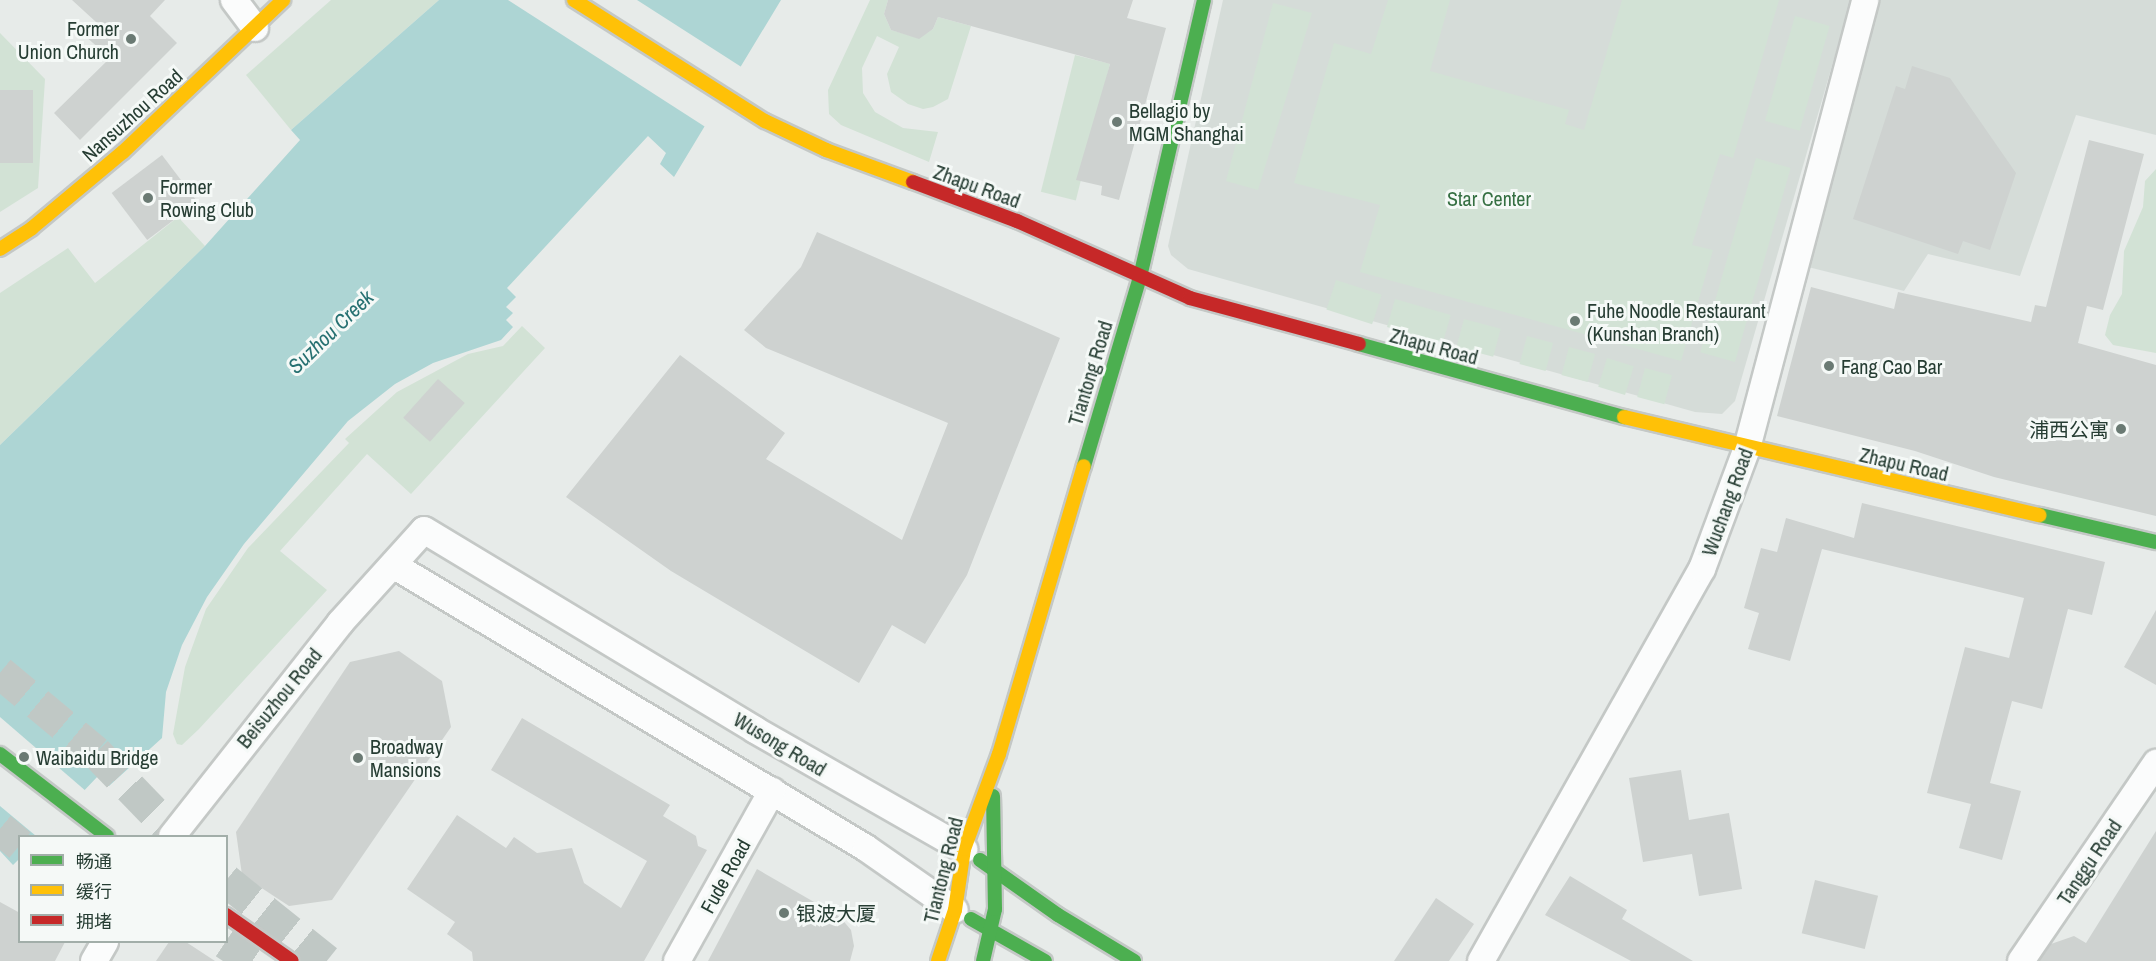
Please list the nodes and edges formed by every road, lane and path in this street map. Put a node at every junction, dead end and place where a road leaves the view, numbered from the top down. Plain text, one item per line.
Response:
1 (234, 0) edge
2 (283, 0) edge
3 (574, 0) edge
4 (1204, 0) edge
5 (1865, 0) edge
6 (255, 28) junction
7 (0, 249) edge
8 (1140, 277) junction
9 (1748, 448) junction
10 (424, 530) joint
11 (2156, 542) edge
12 (393, 565) junction
13 (0, 754) edge
14 (999, 754) junction
15 (2156, 763) edge
16 (772, 791) junction
17 (104, 835) edge
18 (174, 835) edge
19 (964, 849) junction
20 (994, 869) junction
21 (955, 910) junction
22 (228, 916) edge
23 (989, 930) junction
24 (104, 943) edge
25 (94, 961) edge
26 (292, 961) edge
27 (677, 961) edge
28 (938, 961) edge
29 (983, 961) edge
30 (1045, 961) edge
31 (1134, 961) edge
32 (1481, 961) edge
33 (2021, 961) edge

1 - 6 street
2 - 6 street, Nansuzhou Road
3 - 8 street, Zhapu Road
4 - 8 street, Tiantong Road
5 - 9 street, Wuchang Road
6 - 7 street, Nansuzhou Road
8 - 9 street, Zhapu Road
8 - 14 street, Tiantong Road
9 - 11 street, Zhapu Road
9 - 32 street, Wuchang Road
10 - 12 street, Beisuzhou Road
10 - 19 street, Wusong Road
12 - 16 street
12 - 18 street, Beisuzhou Road
13 - 17 street
14 - 19 street, Tiantong Road
14 - 20 street, Tiantong Road
15 - 33 street, Tanggu Road
16 - 21 street
16 - 27 street, Fude Road
19 - 20 street, Wusong Road
19 - 21 street, Tiantong Road
20 - 23 street, Tiantong Road
20 - 31 street, Wusong Road
21 - 23 street
21 - 28 street, Tiantong Road
22 - 26 street
23 - 29 street, Tiantong Road
23 - 30 street
24 - 25 street

